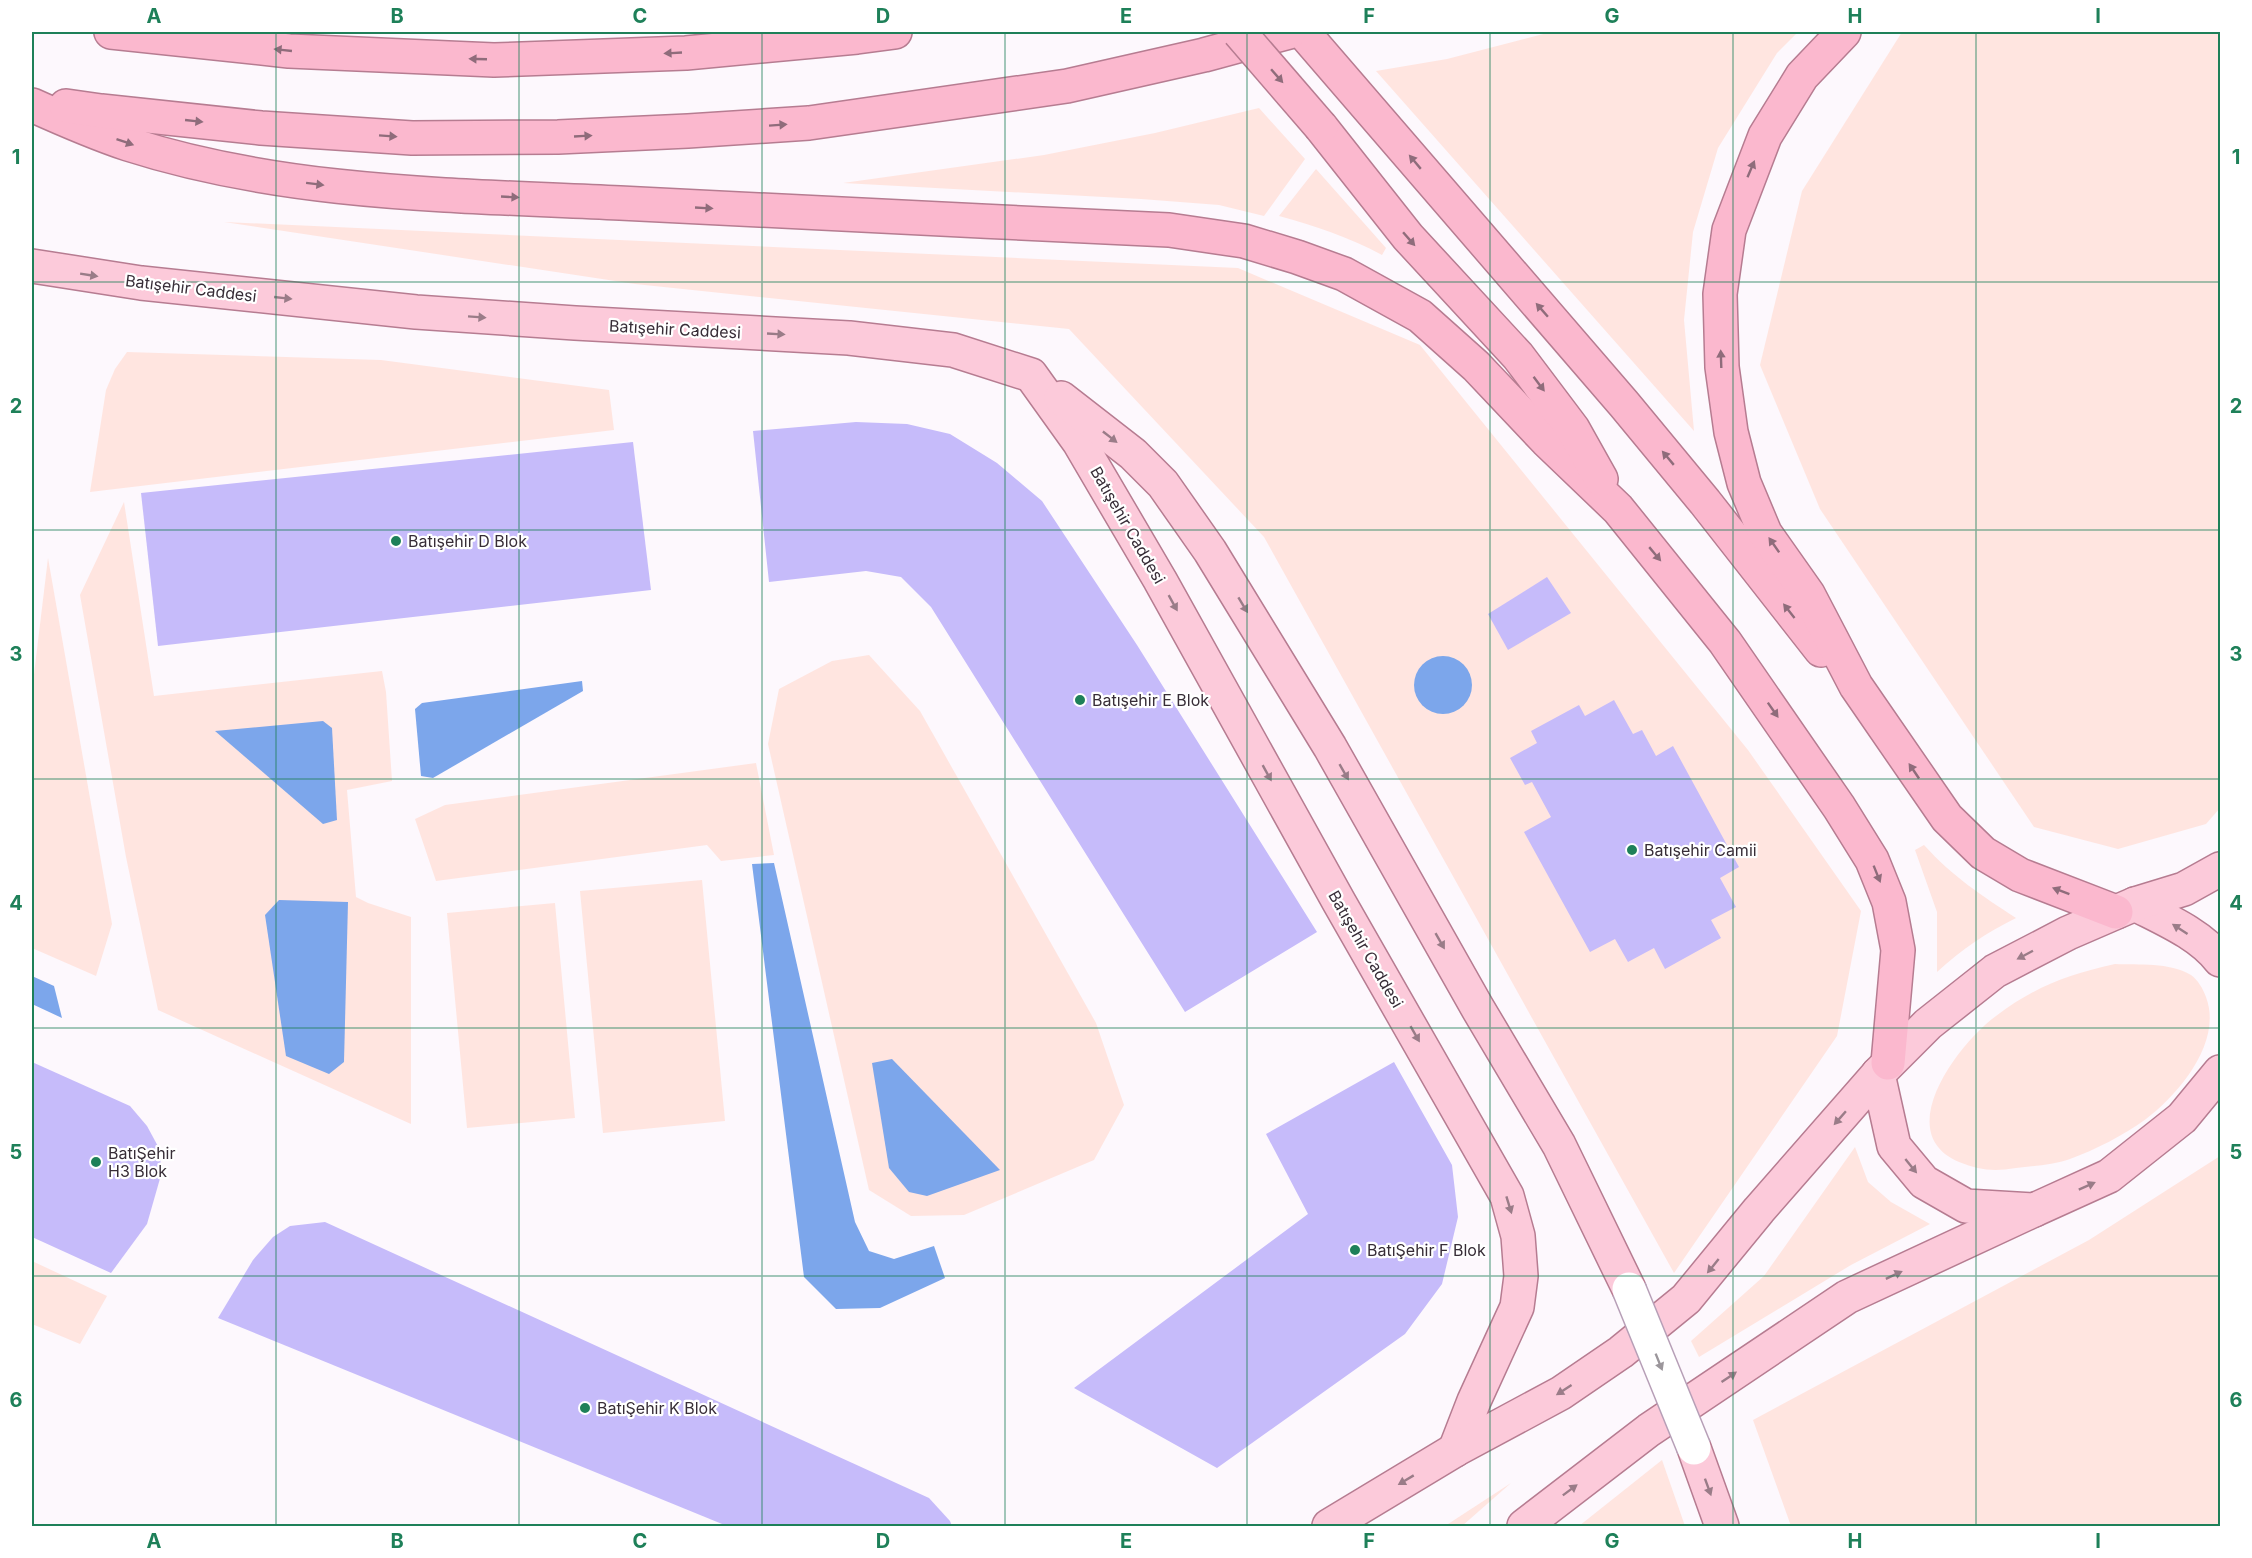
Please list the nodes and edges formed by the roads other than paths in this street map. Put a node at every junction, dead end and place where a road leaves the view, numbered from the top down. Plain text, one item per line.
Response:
1 (111, 32) edge
2 (708, 32) edge
3 (895, 32) edge
4 (1239, 32) edge
5 (1289, 32) edge
6 (1303, 32) edge
7 (1844, 32) edge
8 (857, 37) junction
9 (32, 100) edge
10 (32, 105) edge
11 (32, 266) edge
12 (1031, 375) junction
13 (1618, 509) junction
14 (1856, 686) junction
15 (2220, 869) edge
16 (2125, 908) junction
17 (2220, 960) edge
18 (1883, 1068) junction
19 (2220, 1072) edge
20 (2034, 1210) junction
21 (1629, 1289) joint
22 (1694, 1448) joint
23 (1455, 1450) junction
24 (1329, 1527) edge
25 (1524, 1527) edge
26 (1722, 1527) edge

8 -> 1 highway
2 - 8 highway
3 - 8 highway
4 -> 13 highway, bridge
9 -> 5 highway
14 -> 6 highway
14 -> 7 highway
10 -> 13 highway
11 -> 12 main road, Batışehir Caddesi
12 -> 21 main road
12 -> 23 main road, Batışehir Caddesi
13 -> 18 highway
16 -> 14 highway
15 - 16 main road
17 -> 16 main road
16 -> 18 main road
18 -> 20 main road
18 -> 23 main road
20 -> 19 main road
25 -> 20 main road
21 -> 22 street, bridge
22 -> 26 main road
23 -> 24 main road

